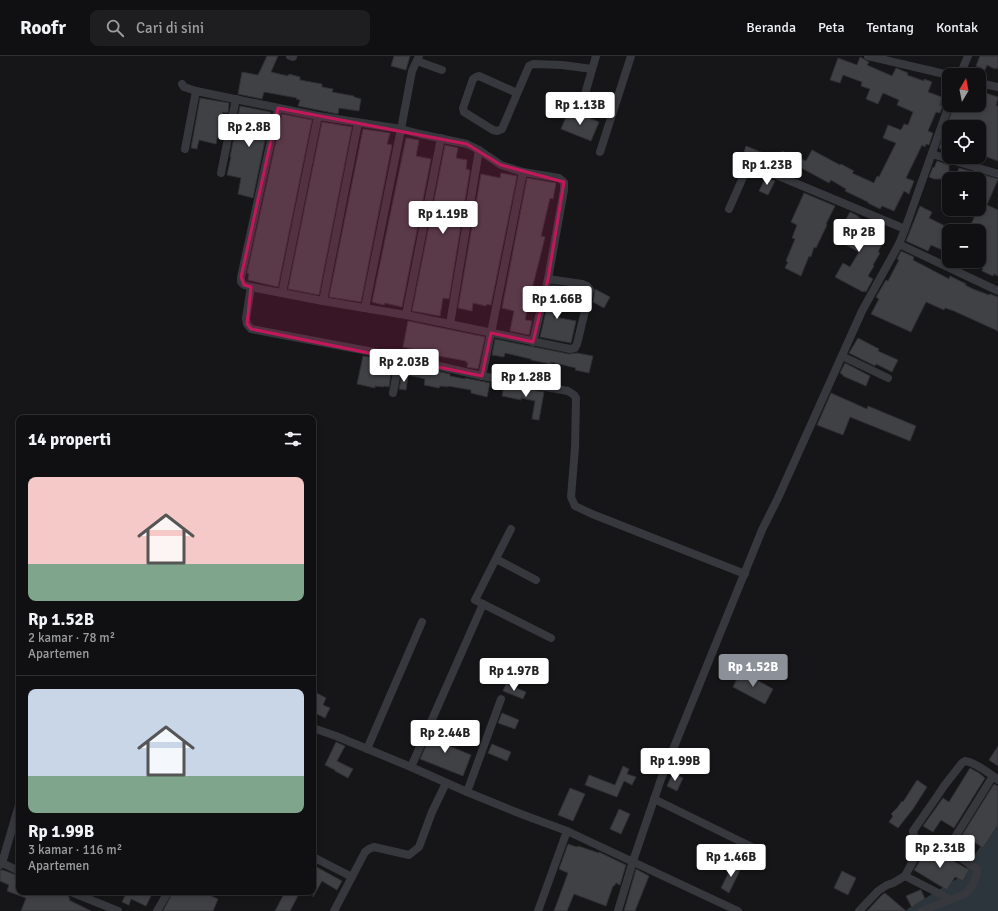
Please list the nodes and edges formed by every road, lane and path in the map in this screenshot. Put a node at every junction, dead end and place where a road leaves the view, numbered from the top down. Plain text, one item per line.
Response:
1 (596, 56) edge
2 (631, 56) edge
3 (868, 56) edge
4 (968, 56) edge
5 (418, 58) edge
6 (963, 68) edge
7 (592, 69) junction
8 (442, 70) dead end
9 (942, 73) edge
10 (182, 84) dead end
11 (986, 84) edge
12 (998, 87) edge
13 (196, 91) junction
14 (517, 94) junction
15 (236, 99) junction
16 (278, 108) junction
17 (581, 108) dead end
18 (947, 112) edge
19 (318, 116) junction
20 (358, 123) junction
21 (401, 129) junction
22 (441, 138) junction
23 (185, 149) dead end
24 (479, 150) junction
25 (600, 152) dead end
26 (932, 154) junction
27 (523, 172) junction
28 (221, 173) dead end
29 (998, 174) edge
30 (729, 209) dead end
31 (905, 229) junction
32 (899, 244) junction
33 (548, 279) junction
34 (251, 287) junction
35 (998, 291) edge
36 (282, 293) junction
37 (323, 301) junction
38 (365, 308) junction
39 (406, 315) junction
40 (450, 324) junction
41 (492, 334) junction
42 (533, 342) junction
43 (842, 356) junction
44 (400, 357) junction
45 (482, 376) junction
46 (888, 378) dead end
47 (393, 393) dead end
48 (511, 529) dead end
49 (496, 559) junction
50 (745, 574) junction
51 (536, 580) dead end
52 (483, 604) junction
53 (422, 622) dead end
54 (551, 638) dead end
55 (501, 699) dead end
56 (316, 729) edge
57 (367, 749) junction
58 (411, 767) junction
59 (996, 778) edge
60 (446, 783) junction
61 (467, 792) junction
62 (654, 799) junction
63 (16, 815) edge
64 (567, 831) junction
65 (923, 845) junction
66 (756, 849) dead end
67 (947, 850) junction
68 (316, 859) edge
69 (633, 861) junction
70 (1, 864) edge
71 (16, 870) edge
72 (905, 876) junction
73 (352, 877) junction
74 (79, 895) edge
75 (166, 895) edge
76 (950, 899) junction
77 (118, 911) edge
78 (157, 911) edge
79 (334, 911) edge
80 (538, 911) edge
81 (618, 911) edge
82 (738, 911) edge
83 (859, 911) edge
84 (922, 911) edge

1 - 7 street
2 - 25 street
3 - 9 street
4 - 6 street
5 - 8 street
5 - 21 street
7 - 14 street
7 - 17 street
10 - 13 street
11 - 12 street
13 - 15 street
13 - 23 street
14 - 14 street
15 - 16 street
15 - 28 street
16 - 19 street
16 - 34 street
18 - 26 street
19 - 20 street
19 - 36 street
20 - 21 street
20 - 37 street
21 - 22 street
21 - 38 street
22 - 24 street
22 - 39 street
24 - 27 street
24 - 40 street
26 - 29 street
26 - 31 street
27 - 33 street
27 - 41 street
30 - 31 street
31 - 32 street
32 - 35 street
32 - 43 street
33 - 42 street
33 - 42 street
34 - 36 street
34 - 44 street
36 - 37 street
37 - 38 street
38 - 39 street
39 - 40 street
40 - 41 street
41 - 42 street
41 - 45 street
43 - 46 street
43 - 50 street
44 - 45 street
44 - 47 street
45 - 50 street
48 - 49 street
49 - 51 street
49 - 52 street
50 - 62 street
52 - 54 street
52 - 58 street
53 - 57 street
55 - 61 street
56 - 57 street
57 - 58 street
58 - 60 street
59 - 65 street
59 - 67 street
60 - 61 street
60 - 73 street
61 - 64 street
62 - 66 street
62 - 69 street
63 - 70 street
64 - 69 street
64 - 80 street
65 - 67 street
65 - 72 street
67 - 76 street
68 - 73 street
69 - 81 street
69 - 82 street
70 - 71 street
72 - 76 street
72 - 83 street
73 - 79 street
74 - 77 street
75 - 78 street
76 - 84 street

